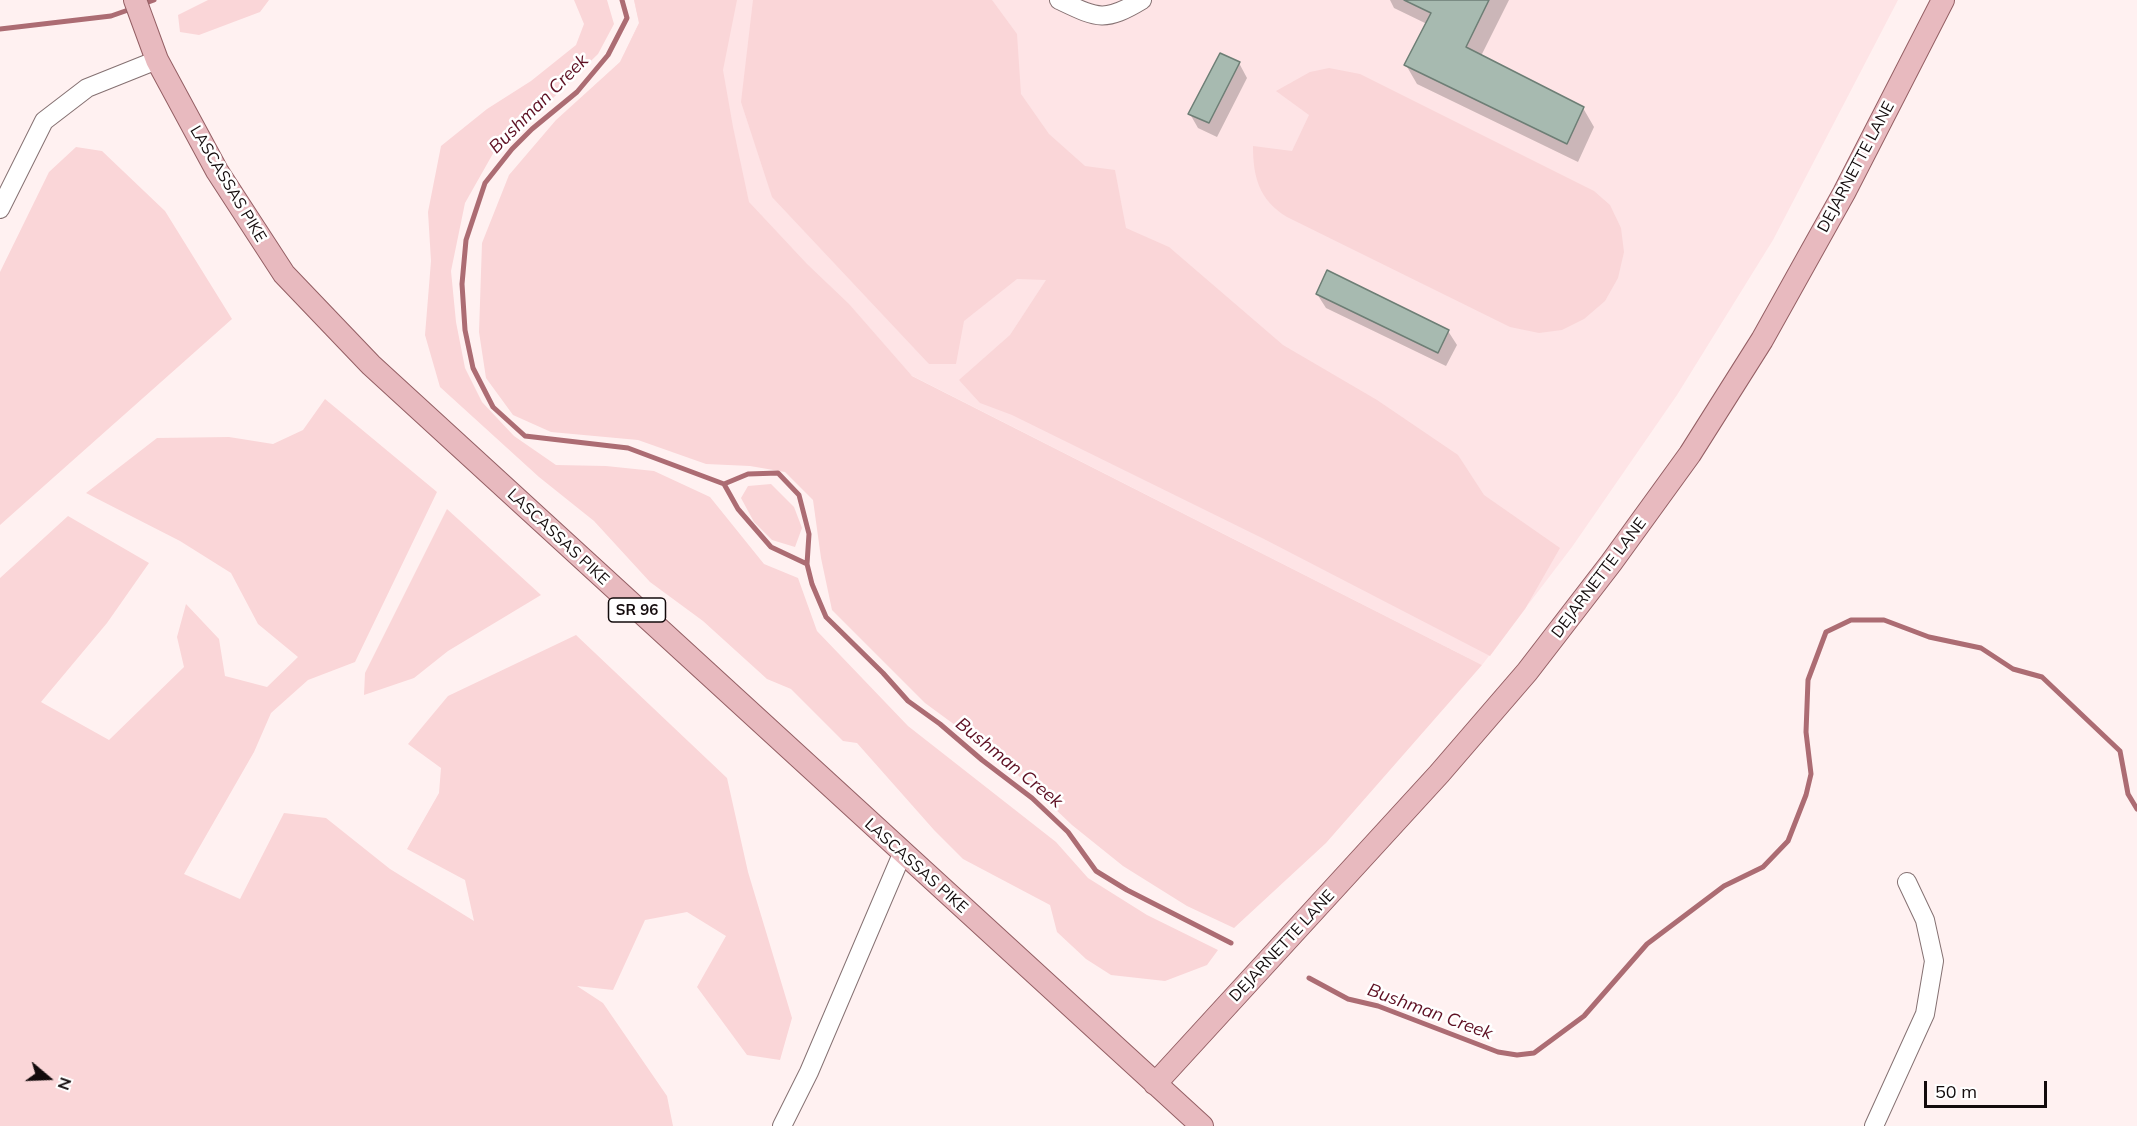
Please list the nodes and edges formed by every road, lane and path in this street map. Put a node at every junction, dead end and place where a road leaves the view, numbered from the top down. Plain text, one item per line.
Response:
1 (135, 0) edge
2 (1059, 0) edge
3 (1142, 0) edge
4 (1943, 0) edge
5 (157, 60) junction
6 (0, 209) edge
7 (902, 854) junction
8 (1907, 882) dead end
9 (1155, 1084) junction
10 (782, 1126) edge
11 (1202, 1126) edge
12 (1874, 1126) edge

1 - 5 main road, LASCASSAS PIKE / SR 96
2 - 3 street
4 - 9 main road, DEJARNETTE LANE
5 - 6 street
5 - 7 main road, LASCASSAS PIKE / SR 96
7 - 9 main road, LASCASSAS PIKE / SR 96
7 - 10 street
8 - 12 street
9 - 11 main road, LASCASSAS PIKE / SR 96

